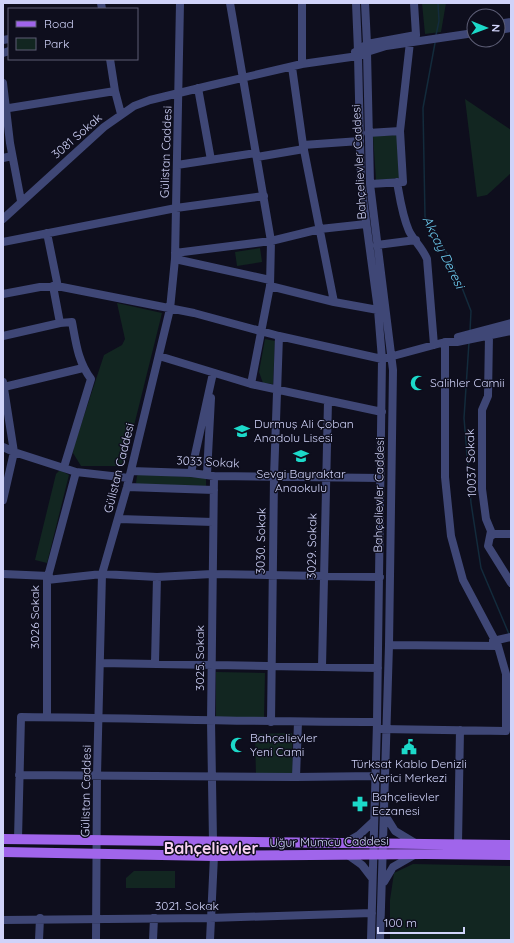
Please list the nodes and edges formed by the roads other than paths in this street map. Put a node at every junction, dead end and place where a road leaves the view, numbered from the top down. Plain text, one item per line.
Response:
1 (180, 3) edge
2 (230, 3) edge
3 (302, 3) edge
4 (356, 3) edge
5 (365, 3) edge
6 (414, 3) edge
7 (466, 29) edge
8 (466, 33) edge
9 (436, 35) junction
10 (413, 38) junction
11 (367, 48) junction
12 (358, 54) junction
13 (110, 60) edge
14 (302, 64) junction
15 (292, 67) junction
16 (242, 78) junction
17 (3, 83) edge
18 (198, 88) junction
19 (115, 90) junction
20 (180, 92) junction
21 (5, 109) edge
22 (122, 114) junction
23 (400, 131) junction
24 (368, 133) junction
25 (360, 140) junction
26 (303, 147) junction
27 (257, 155) junction
28 (12, 156) junction
29 (3, 158) edge
30 (211, 160) junction
31 (177, 165) junction
32 (397, 182) junction
33 (370, 184) junction
34 (264, 196) junction
35 (21, 201) junction
36 (176, 208) junction
37 (3, 219) edge
38 (366, 224) junction
39 (320, 229) junction
40 (47, 233) junction
41 (416, 240) junction
42 (3, 242) edge
43 (271, 242) junction
44 (377, 245) junction
45 (176, 256) junction
46 (270, 283) junction
47 (56, 286) junction
48 (3, 294) edge
49 (334, 302) junction
50 (170, 309) junction
51 (378, 310) junction
52 (511, 323) edge
53 (60, 324) junction
54 (262, 330) junction
55 (511, 331) edge
56 (487, 334) junction
57 (3, 336) edge
58 (279, 336) junction
59 (445, 342) junction
60 (434, 344) junction
61 (159, 356) junction
62 (392, 356) junction
63 (382, 359) junction
64 (83, 368) junction
65 (213, 373) junction
66 (251, 384) junction
67 (3, 385) edge
68 (277, 390) junction
69 (328, 401) junction
70 (382, 412) junction
71 (3, 448) edge
72 (14, 452) junction
73 (64, 467) junction
74 (76, 472) junction
75 (191, 473) junction
76 (130, 474) junction
77 (210, 475) junction
78 (274, 477) junction
79 (326, 478) junction
80 (380, 478) junction
81 (127, 487) junction
82 (214, 490) junction
83 (3, 500) edge
84 (119, 519) junction
85 (213, 522) junction
86 (511, 534) edge
87 (491, 536) junction
88 (3, 574) edge
89 (102, 574) junction
90 (212, 574) junction
91 (273, 576) junction
92 (324, 576) junction
93 (157, 577) junction
94 (48, 578) junction
95 (380, 578) junction
96 (511, 583) edge
97 (510, 637) edge
98 (496, 644) junction
99 (389, 645) junction
100 (100, 663) junction
101 (155, 663) junction
102 (212, 665) junction
103 (271, 666) junction
104 (322, 667) junction
105 (378, 668) junction
106 (47, 717) junction
107 (100, 717) junction
108 (211, 721) junction
109 (271, 722) junction
110 (298, 722) junction
111 (377, 726) junction
112 (386, 729) junction
113 (460, 730) junction
114 (19, 775) junction
115 (97, 775) junction
116 (376, 776) junction
117 (213, 777) junction
118 (296, 778) junction
119 (384, 812) junction
120 (374, 821) junction
121 (3, 839) edge
122 (18, 839) junction
123 (96, 840) junction
124 (214, 841) junction
125 (343, 844) junction
126 (378, 844) junction
127 (458, 844) junction
128 (511, 845) edge
129 (416, 849) junction
130 (3, 852) edge
131 (96, 853) junction
132 (378, 854) junction
133 (348, 855) junction
134 (511, 855) edge
135 (214, 856) junction
136 (373, 879) junction
137 (382, 884) junction
138 (372, 913) junction
139 (40, 918) junction
140 (154, 918) junction
141 (210, 918) junction
142 (96, 919) junction
143 (3, 920) edge
144 (39, 940) edge
145 (96, 940) edge
146 (153, 940) edge
147 (210, 940) edge
148 (371, 940) edge
149 (380, 940) edge

1 - 20 street, Gülistan Caddesi
2 - 16 street
3 - 14 street
4 - 12 street, Bahçelievler Caddesi
5 - 11 street, Bahçelievler Caddesi
6 - 10 street
7 - 9 street
8 - 9 street
9 - 10 street
10 - 11 street
10 - 23 street
11 - 12 street
11 - 24 street, Bahçelievler Caddesi
12 - 14 street, 3081 Sokak
12 - 25 street, Bahçelievler Caddesi
13 - 19 street
14 - 15 street, 3081 Sokak
15 - 16 street, 3081 Sokak
15 - 26 street
16 - 18 street, 3081 Sokak
16 - 27 street
17 - 21 street
18 - 20 street, 3081 Sokak
18 - 30 street
19 - 21 street
19 - 22 street
20 - 22 street, 3081 Sokak
20 - 31 street, Gülistan Caddesi
21 - 28 street
22 - 35 street, 3081 Sokak
23 - 24 street
23 - 32 street
24 - 33 street, Bahçelievler Caddesi
25 - 26 street
25 - 38 street, Bahçelievler Caddesi
26 - 27 street
26 - 39 street
27 - 30 street
27 - 34 street
28 - 29 street
28 - 35 street
30 - 31 street
31 - 36 street, Gülistan Caddesi
32 - 33 street
32 - 41 street
33 - 44 street, Bahçelievler Caddesi
34 - 36 street
34 - 43 street
35 - 37 street, 3081 Sokak
36 - 40 street
36 - 45 street, Gülistan Caddesi
38 - 39 street
38 - 51 street, Bahçelievler Caddesi
39 - 43 street
39 - 49 street
40 - 42 street
40 - 47 street
41 - 44 street
41 - 60 street
43 - 45 street
43 - 46 street
44 - 62 street, Bahçelievler Caddesi
45 - 46 street
45 - 50 street, Gülistan Caddesi
46 - 49 street
46 - 54 street
47 - 48 street
47 - 50 street
47 - 53 street
49 - 51 street
50 - 54 street
50 - 61 street, Gülistan Caddesi
51 - 63 street, Bahçelievler Caddesi
52 - 56 street
53 - 57 street
53 - 64 street
54 - 58 street
54 - 66 street
55 - 56 street
56 - 59 street
56 - 87 street, 10037 Sokak
58 - 63 street
58 - 68 street, 3030. Sokak
59 - 60 street
59 - 98 street
60 - 62 street
61 - 65 street
61 - 76 street, Gülistan Caddesi
62 - 63 street
62 - 99 street, Bahçelievler Caddesi
63 - 70 street, Bahçelievler Caddesi
64 - 67 street
64 - 73 street
65 - 66 street
65 - 75 street
65 - 77 street, 3025. Sokak
66 - 68 street
67 - 72 street
68 - 69 street
68 - 78 street, 3030. Sokak
69 - 70 street
69 - 79 street, 3029. Sokak
70 - 80 street, Bahçelievler Caddesi
71 - 72 street, 3033 Sokak
72 - 73 street, 3033 Sokak
72 - 83 street
73 - 74 street, 3033 Sokak
74 - 76 street, 3033 Sokak
74 - 94 street, 3026 Sokak
75 - 76 street, 3033 Sokak
75 - 77 street, 3033 Sokak
76 - 81 street, Gülistan Caddesi
77 - 78 street, 3033 Sokak
77 - 82 street, 3025. Sokak
78 - 79 street, 3033 Sokak
78 - 91 street, 3030. Sokak
79 - 80 street, 3033 Sokak
79 - 92 street, 3029. Sokak
80 - 95 street, Bahçelievler Caddesi
81 - 82 street
81 - 84 street, Gülistan Caddesi
82 - 85 street, 3025. Sokak
84 - 85 street
84 - 89 street, Gülistan Caddesi
85 - 90 street, 3025. Sokak
86 - 87 street
87 - 96 street, 10037 Sokak
88 - 94 street
89 - 93 street
89 - 94 street
89 - 100 street, Gülistan Caddesi
90 - 91 street
90 - 93 street
90 - 102 street, 3025. Sokak
91 - 92 street
91 - 103 street, 3030. Sokak
92 - 95 street
92 - 104 street, 3029. Sokak
93 - 101 street
94 - 106 street, 3026 Sokak
95 - 105 street, Bahçelievler Caddesi
97 - 98 street
98 - 99 street
98 - 113 street
99 - 112 street, Bahçelievler Caddesi
100 - 101 street
100 - 107 street, Gülistan Caddesi
101 - 102 street
102 - 103 street
102 - 108 street, 3025. Sokak
103 - 104 street
103 - 109 street, 3030. Sokak
104 - 105 street
105 - 111 street, Bahçelievler Caddesi
106 - 107 street
106 - 114 street
107 - 108 street
107 - 115 street, Gülistan Caddesi
108 - 109 street
108 - 117 street, 3025. Sokak
109 - 110 street
110 - 111 street
110 - 118 street
111 - 112 street
111 - 116 street, Bahçelievler Caddesi
112 - 113 street
112 - 119 street, Bahçelievler Caddesi
113 - 127 street
114 - 115 street
114 - 122 street
115 - 117 street
115 - 123 street, Gülistan Caddesi
116 - 118 street
116 - 120 street, Bahçelievler Caddesi
117 - 118 street
117 - 124 street, 3025. Sokak
119 - 126 street, Bahçelievler Caddesi
119 - 129 street
120 - 125 street
120 - 126 street, Bahçelievler Caddesi
121 - 122 main road, Uğur Mumcu Caddesi
122 - 123 main road, Uğur Mumcu Caddesi
123 - 124 main road, Uğur Mumcu Caddesi
123 - 131 street, Gülistan Caddesi
124 - 125 main road, Uğur Mumcu Caddesi
125 - 126 main road, Uğur Mumcu Caddesi
126 - 129 main road, Uğur Mumcu Caddesi
126 - 132 street, Bahçelievler Caddesi
127 - 128 main road, Uğur Mumcu Caddesi
127 - 129 main road, Uğur Mumcu Caddesi
129 - 132 main road, Uğur Mumcu Caddesi
129 - 134 main road, Uğur Mumcu Caddesi
129 - 137 street
130 - 131 main road, Uğur Mumcu Caddesi
131 - 135 main road, Uğur Mumcu Caddesi
131 - 142 street, Gülistan Caddesi
132 - 133 main road, Uğur Mumcu Caddesi
132 - 136 street, Bahçelievler Caddesi
132 - 137 street, Bahçelievler Caddesi
133 - 135 main road, Uğur Mumcu Caddesi
133 - 136 street
135 - 141 street
136 - 138 street, Bahçelievler Caddesi
137 - 149 street, Bahçelievler Caddesi
138 - 141 street, 3021. Sokak
138 - 148 street, Bahçelievler Caddesi
139 - 142 street, 3021. Sokak
139 - 143 street, 3021. Sokak
139 - 144 street
140 - 141 street, 3021. Sokak
140 - 142 street, 3021. Sokak
140 - 146 street
141 - 147 street
142 - 145 street, Gülistan Caddesi

